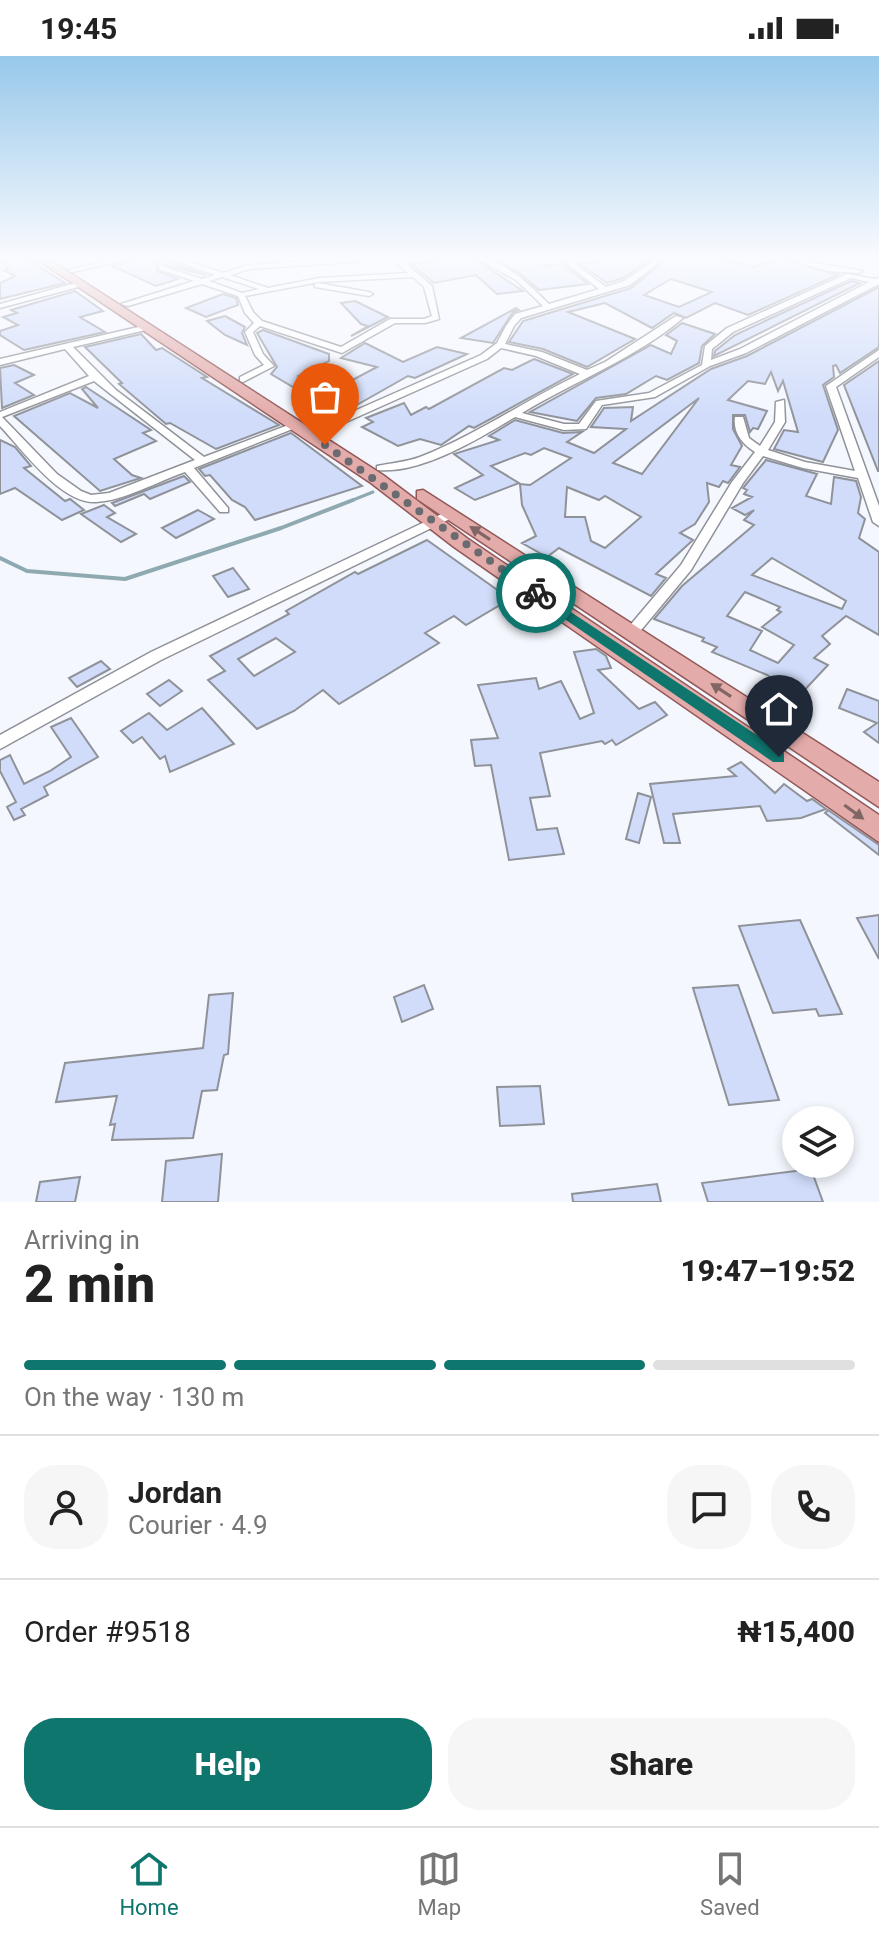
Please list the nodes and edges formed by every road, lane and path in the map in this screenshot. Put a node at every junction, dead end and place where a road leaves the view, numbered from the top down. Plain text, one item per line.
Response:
1 (125, 311) edge
2 (137, 311) edge
3 (248, 311) edge
4 (434, 311) edge
5 (530, 311) edge
6 (771, 311) edge
7 (817, 311) edge
8 (679, 318) dead end
9 (259, 323) junction
10 (147, 327) junction
11 (66, 345) junction
12 (503, 346) junction
13 (879, 353) edge
14 (0, 362) edge
15 (708, 364) junction
16 (588, 374) junction
17 (95, 377) junction
18 (243, 379) junction
19 (781, 402) dead end
20 (516, 414) junction
21 (0, 418) edge
22 (739, 419) dead end
23 (295, 426) junction
24 (322, 429) junction
25 (760, 450) junction
26 (202, 460) junction
27 (186, 466) junction
28 (382, 473) junction
29 (864, 475) junction
30 (224, 510) dead end
31 (436, 513) junction
32 (879, 522) edge
33 (632, 632) junction
34 (0, 743) edge
35 (879, 796) edge
36 (879, 830) edge

1 - 10 main road
2 - 18 main road
3 - 9 street
4 - 9 street
5 - 12 street
6 - 15 street
7 - 15 street
8 - 16 street
9 - 18 street
10 - 11 street
10 - 23 main road
11 - 14 street
11 - 17 street
12 - 16 street
12 - 24 street
13 - 29 street
15 - 20 street
16 - 20 street
17 - 21 street
17 - 26 street
18 - 24 main road
19 - 25 street
20 - 28 street
21 - 27 street
22 - 25 street
23 - 26 street
23 - 28 main road
24 - 28 main road
25 - 29 street
25 - 33 street
26 - 27 street
27 - 30 street
28 - 31 main road
29 - 32 street
33 -> 31 main road
31 - 34 street
31 -> 36 main road
35 -> 33 main road

